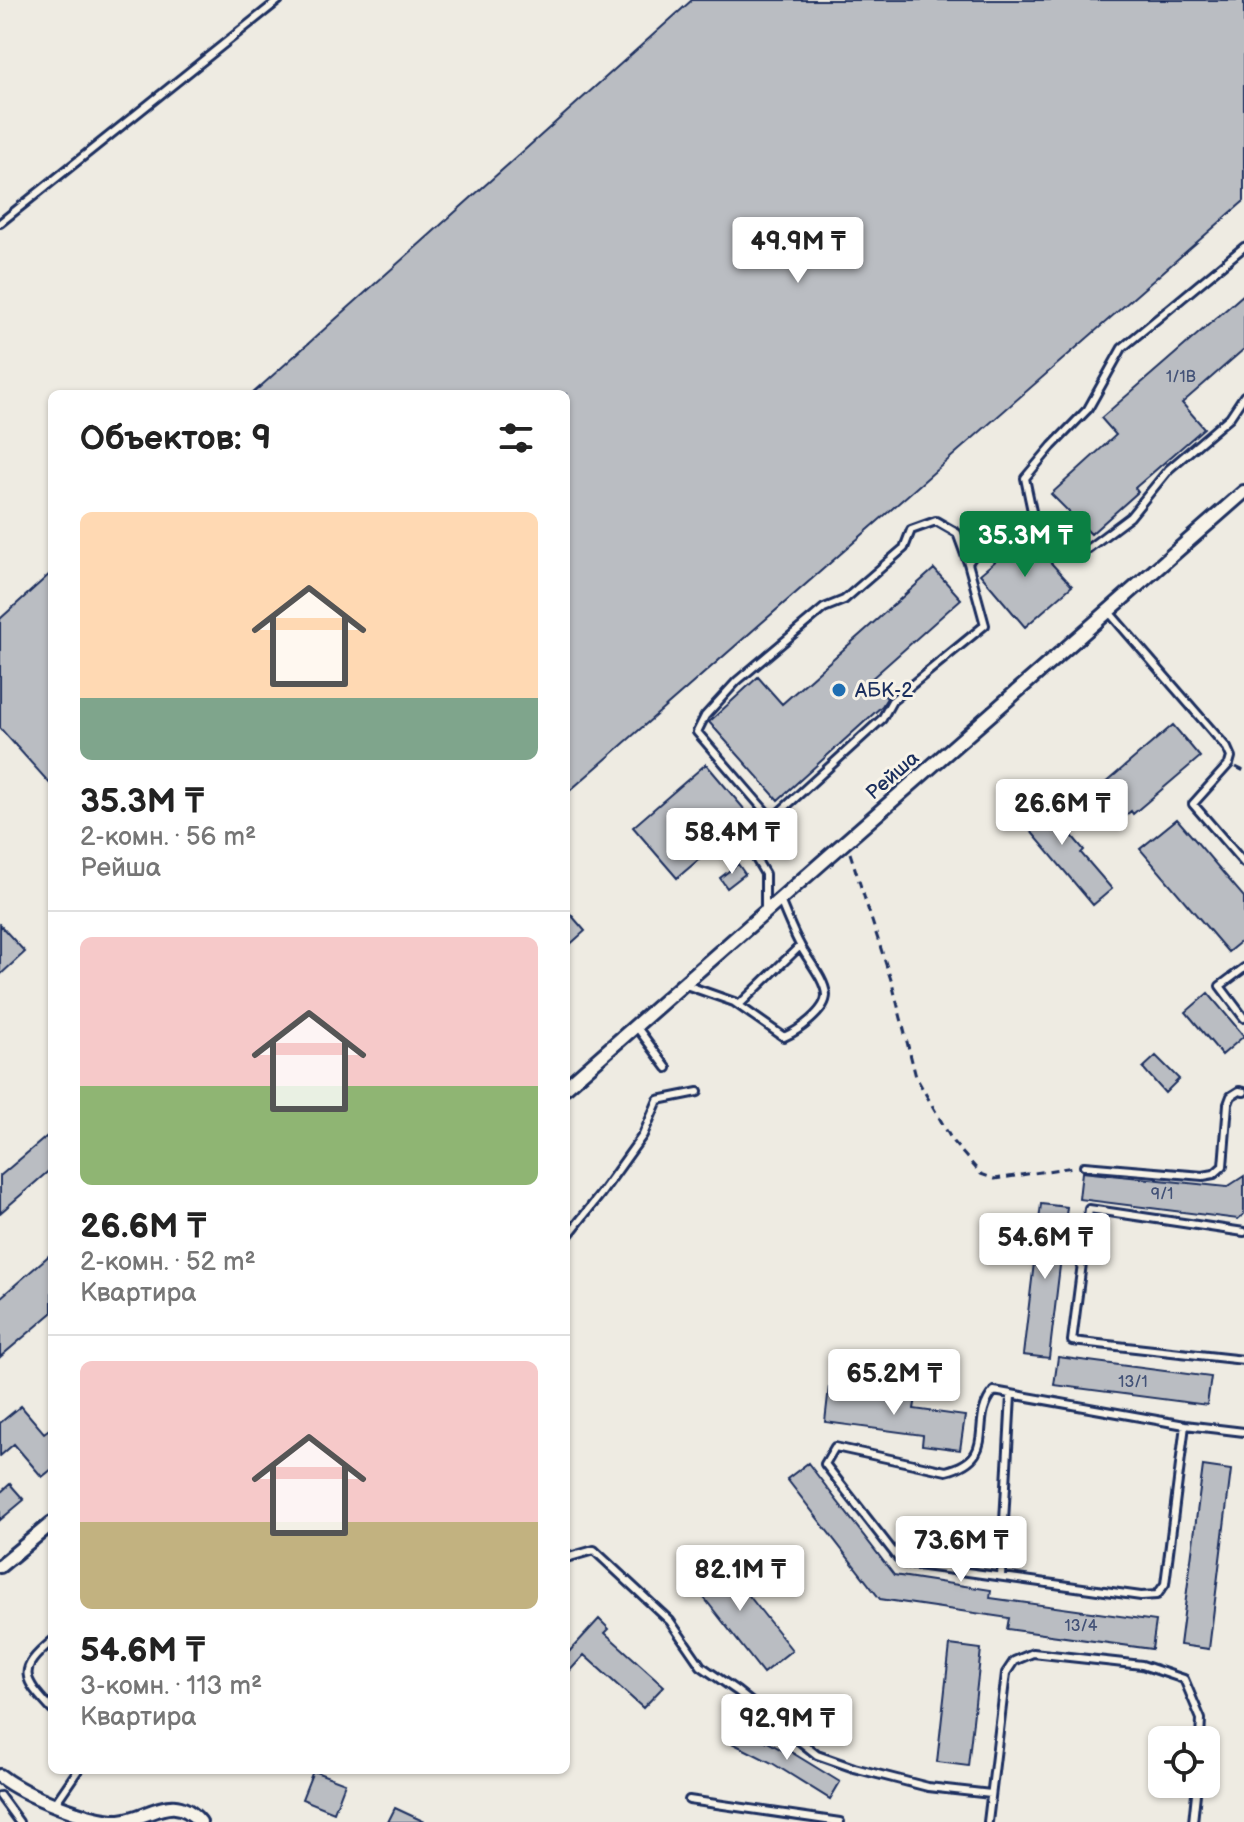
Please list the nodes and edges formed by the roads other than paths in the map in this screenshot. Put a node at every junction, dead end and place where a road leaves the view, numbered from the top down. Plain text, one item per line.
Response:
1 (279, 0) edge
2 (0, 223) edge
3 (1244, 247) edge
4 (1244, 396) edge
5 (1244, 492) edge
6 (1033, 516) junction
7 (968, 563) junction
8 (1109, 612) junction
9 (772, 819) junction
10 (1244, 863) edge
11 (780, 900) junction
12 (765, 912) junction
13 (800, 946) junction
14 (1244, 968) edge
15 (683, 984) junction
16 (739, 1005) junction
17 (1244, 1018) edge
18 (635, 1026) junction
19 (667, 1068) dead end
20 (570, 1083) edge
21 (698, 1092) dead end
22 (1244, 1092) edge
23 (1084, 1166) road end
24 (1244, 1232) edge
25 (570, 1233) edge
26 (1244, 1360) edge
27 (1011, 1395) junction
28 (1185, 1425) junction
29 (1244, 1432) edge
30 (48, 1526) edge
31 (570, 1555) edge
32 (0, 1566) edge
33 (1001, 1576) junction
34 (48, 1645) edge
35 (48, 1705) edge
36 (1201, 1726) edge
37 (75, 1774) edge
38 (0, 1776) edge
39 (991, 1794) junction
40 (0, 1796) edge
41 (1196, 1798) edge
42 (689, 1800) dead end
43 (54, 1805) junction
44 (19, 1822) edge
45 (200, 1822) edge
46 (840, 1822) edge
47 (988, 1822) edge
48 (1193, 1822) edge

1 - 2 lane
3 - 6 lane
4 - 6 lane
5 - 8 street, Рейша
6 - 7 lane
7 - 9 lane
7 - 9 lane
8 - 10 lane
8 - 11 street, Рейша
9 - 12 lane
11 - 12 street, Рейша
11 - 13 lane
12 - 15 street, Рейша
13 - 16 lane
13 - 16 lane
14 - 17 lane
15 - 16 lane
15 - 18 street, Рейша
18 - 19 lane
18 - 20 street, Рейша
21 - 25 lane
22 - 23 lane
24 - 26 lane
27 - 28 lane
27 - 33 lane
27 - 33 lane
28 - 29 lane
28 - 33 lane
30 - 32 street
31 - 39 lane
34 - 35 lane
36 - 39 lane
37 - 43 lane
38 - 43 street
39 - 47 lane
40 - 44 lane
41 - 48 lane
42 - 46 lane
43 - 45 street

